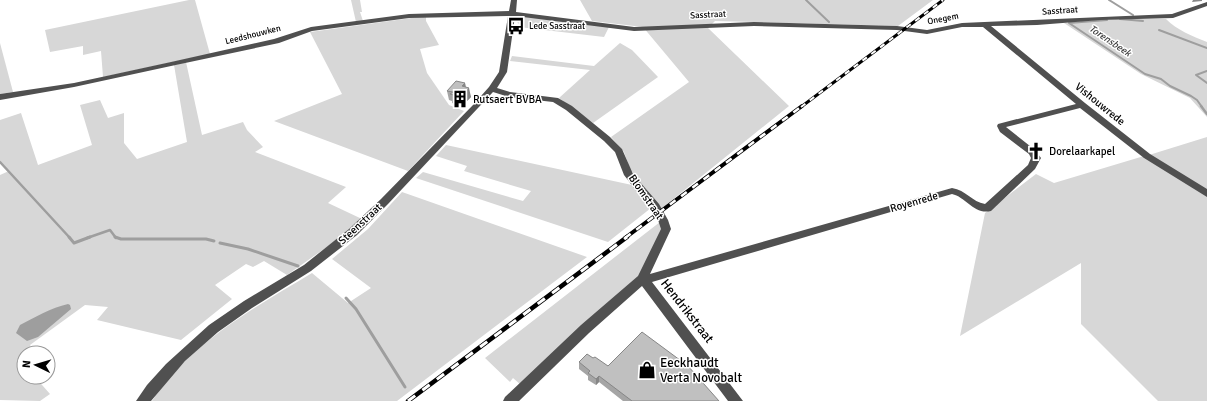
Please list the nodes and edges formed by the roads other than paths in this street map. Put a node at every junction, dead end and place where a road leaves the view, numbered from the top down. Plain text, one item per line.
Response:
1 (514, 0) edge
2 (1207, 4) edge
3 (513, 13) junction
4 (984, 24) junction
5 (906, 30) joint
6 (491, 89) junction
7 (0, 97) edge
8 (1082, 105) junction
9 (1207, 194) edge
10 (642, 279) junction
11 (143, 401) edge
12 (510, 401) edge
13 (736, 401) edge

1 - 3 street, Steenstraat
2 - 4 street, Sasstraat
3 - 5 street, Sasstraat
3 - 6 street, Steenstraat
3 - 7 street, Leedshouwken
4 - 5 street, Onegem
4 - 8 street, Vishouwrede
6 - 10 street, Blomstraat
6 - 11 street, Steenstraat
8 - 9 street, Vishouwrede
8 - 10 street, Royenrede
10 - 12 street, Blomstraat
10 - 13 street, Hendrikstraat

